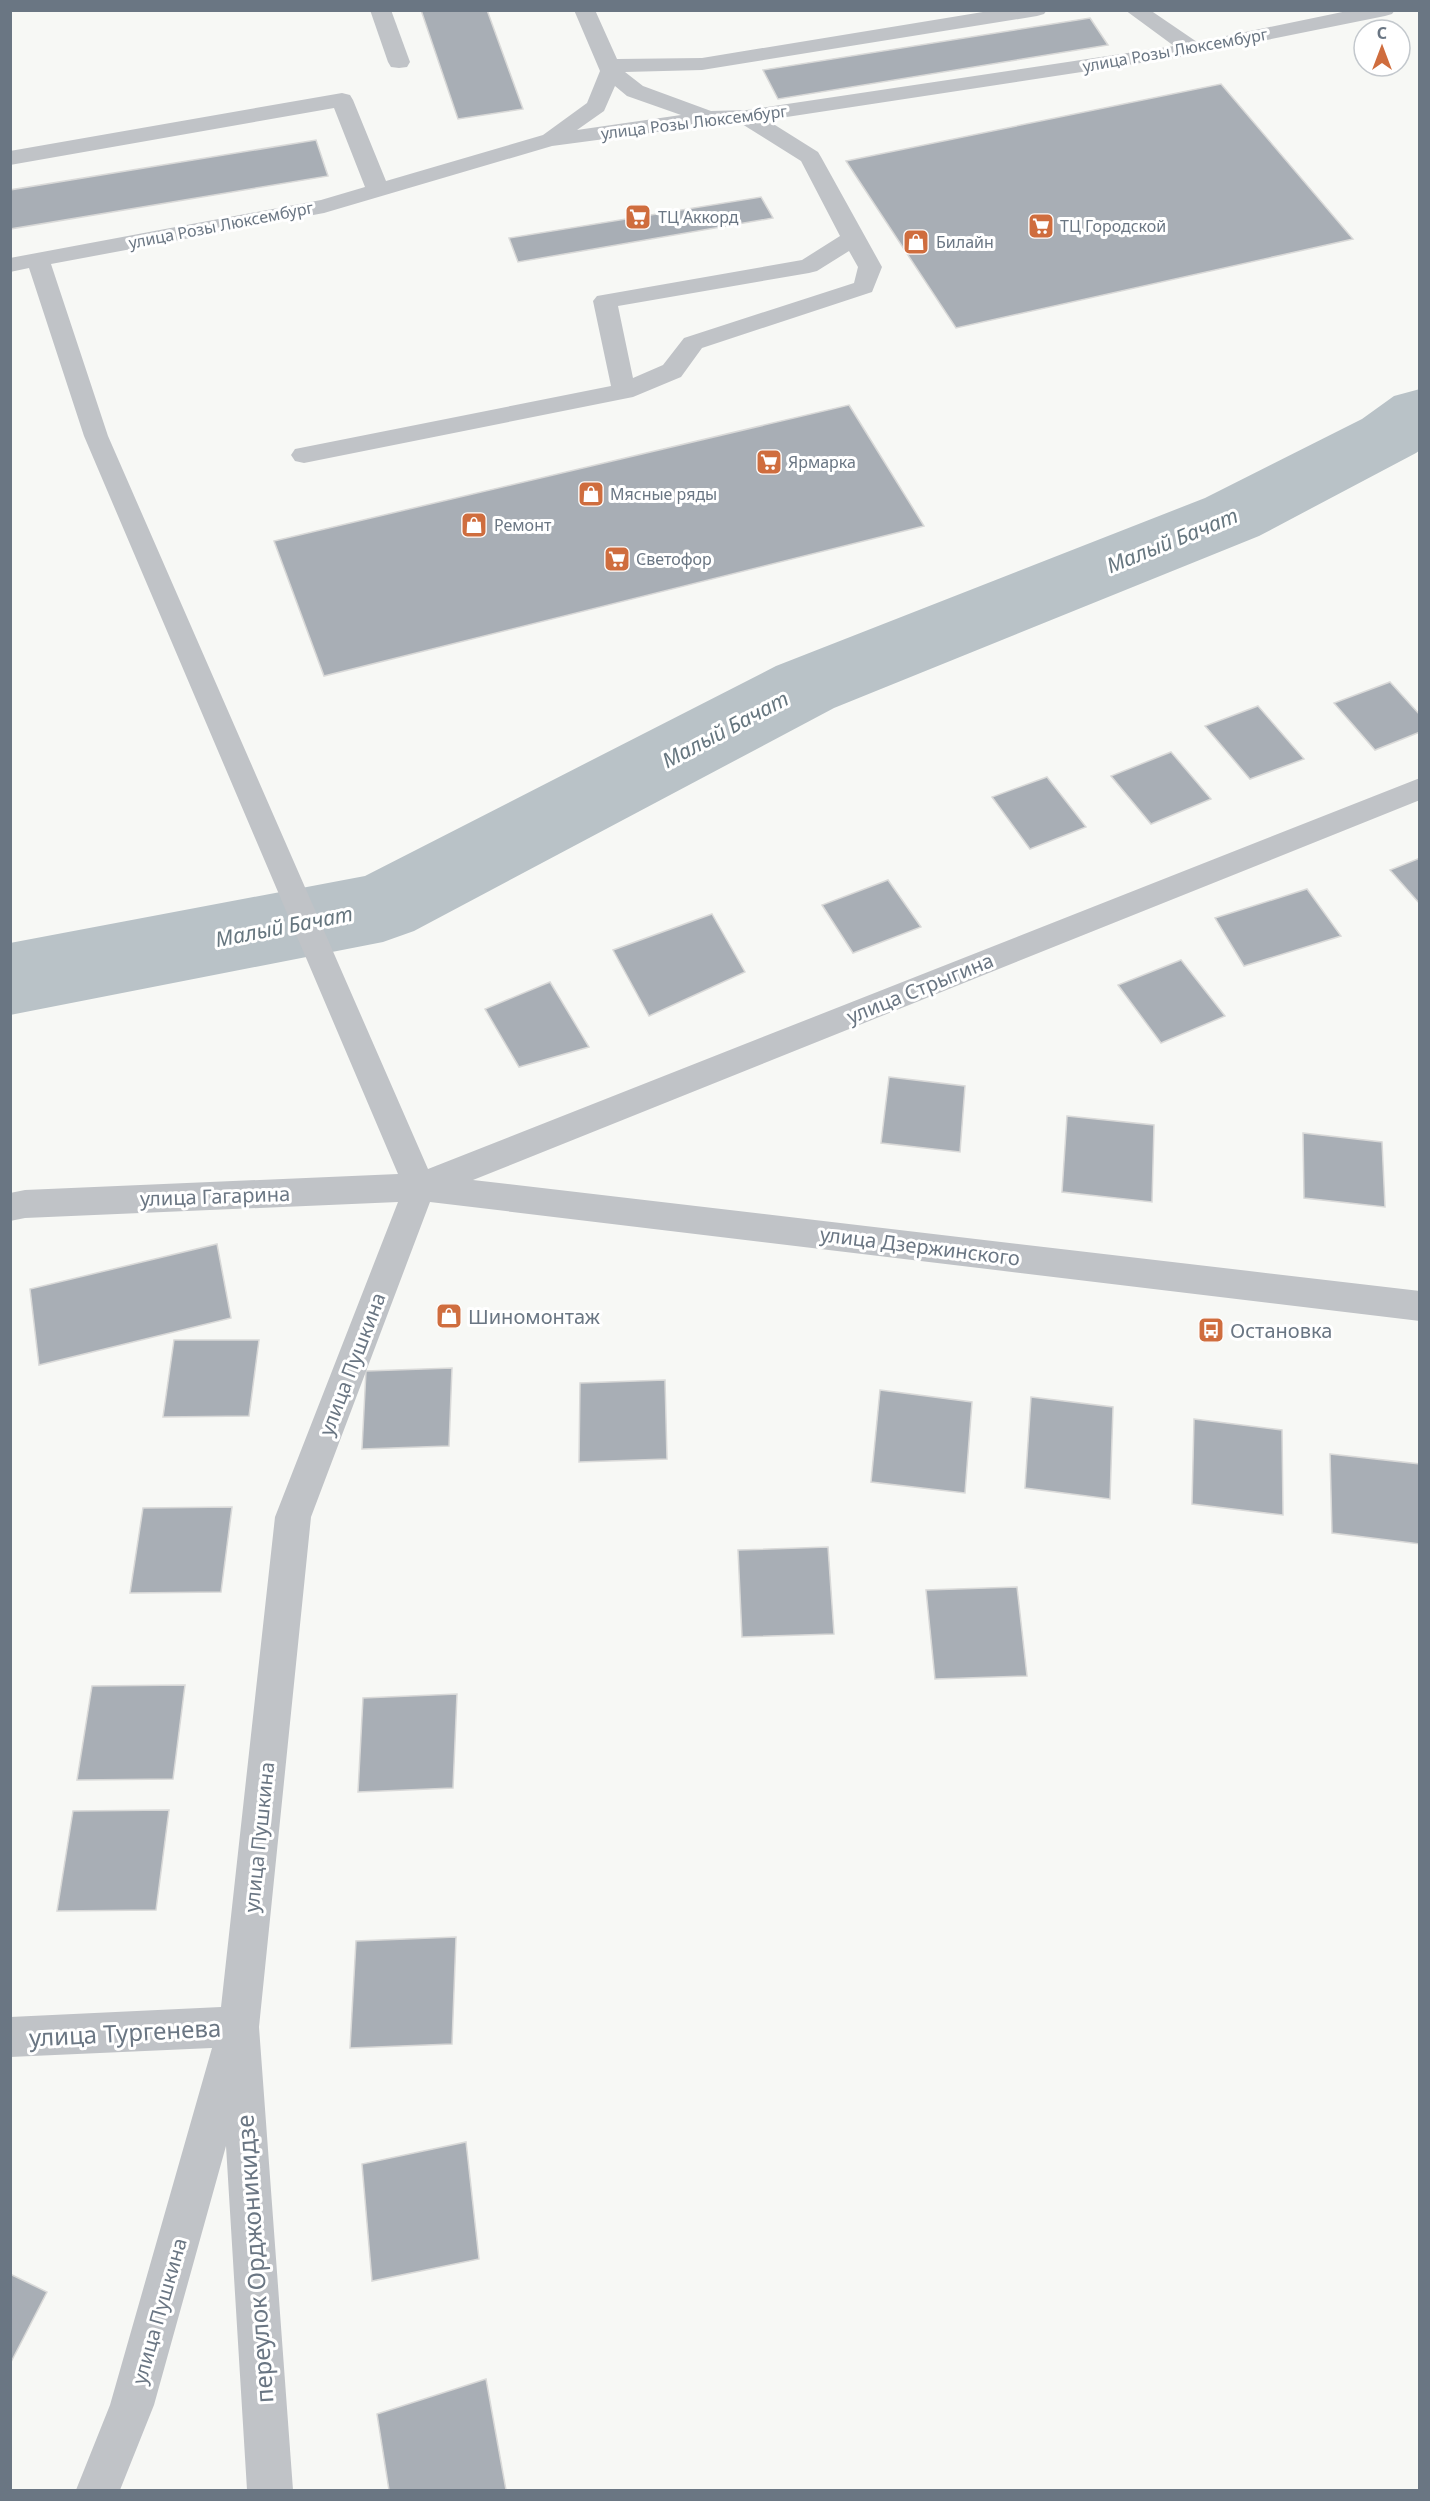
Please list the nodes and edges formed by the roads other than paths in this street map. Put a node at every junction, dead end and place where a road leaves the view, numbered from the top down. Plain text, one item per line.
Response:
1 (380, 10) edge
2 (584, 10) edge
3 (1037, 10) edge
4 (1135, 10) edge
5 (1385, 10) edge
6 (1193, 49) junction
7 (399, 62) dead end
8 (610, 69) junction
9 (747, 117) junction
10 (710, 118) junction
11 (550, 140) junction
12 (10, 158) edge
13 (378, 190) junction
14 (853, 238) junction
15 (38, 260) junction
16 (10, 265) edge
17 (624, 391) junction
18 (304, 455) dead end
19 (1419, 788) edge
20 (420, 1187) junction
21 (10, 1207) edge
22 (1419, 1306) edge
23 (239, 2027) junction
24 (10, 2037) edge
25 (98, 2490) edge
26 (270, 2490) edge

1 - 7 street
2 - 8 street
3 - 8 street
4 - 6 street
5 - 6 street, улица Розы Люксембург
6 - 9 street, улица Розы Люксембург
8 - 10 street
8 - 11 street
9 - 10 street, улица Розы Люксембург
9 - 14 street
10 - 11 street, улица Розы Люксембург
11 - 13 street, улица Розы Люксембург
12 - 13 street
13 - 15 street, улица Розы Люксембург
14 - 17 street
14 - 17 street
15 - 16 street, улица Розы Люксембург
15 - 20 street
17 - 18 street
19 - 20 street, улица Стрыгина
20 - 21 street, улица Гагарина
20 - 22 street, улица Дзержинского
20 - 23 street, улица Пушкина
23 - 24 street, улица Тургенева
23 - 25 street, улица Пушкина
23 - 26 street, переулок Орджоникидзе

